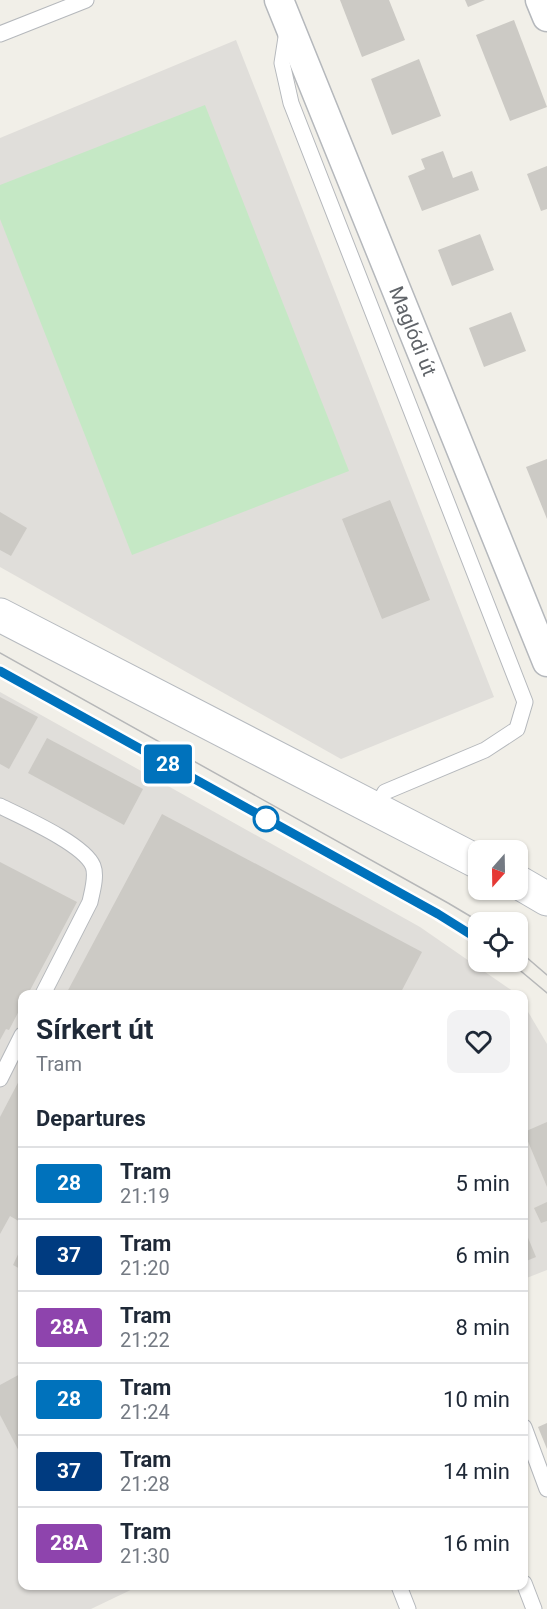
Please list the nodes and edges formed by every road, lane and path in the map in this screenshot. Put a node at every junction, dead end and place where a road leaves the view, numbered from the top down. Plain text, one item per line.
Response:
1 (86, 0) edge
2 (540, 0) edge
3 (284, 12) edge
4 (547, 17) edge
5 (0, 34) edge
6 (0, 615) edge
7 (547, 662) edge
8 (0, 806) edge
9 (375, 810) junction
10 (468, 857) edge
11 (528, 888) edge
12 (547, 899) edge
13 (45, 990) edge
14 (18, 1043) edge
15 (0, 1079) edge
16 (528, 1438) edge
17 (547, 1489) edge
18 (401, 1590) edge
19 (527, 1590) edge
20 (408, 1609) edge
21 (534, 1609) edge

1 - 5 lane
2 - 4 street
3 - 7 street, Maglódi út
3 - 9 lane
6 - 9 street
8 - 13 lane
9 - 10 street
11 - 12 street
14 - 15 lane
16 - 17 lane
18 - 20 lane
19 - 21 lane

